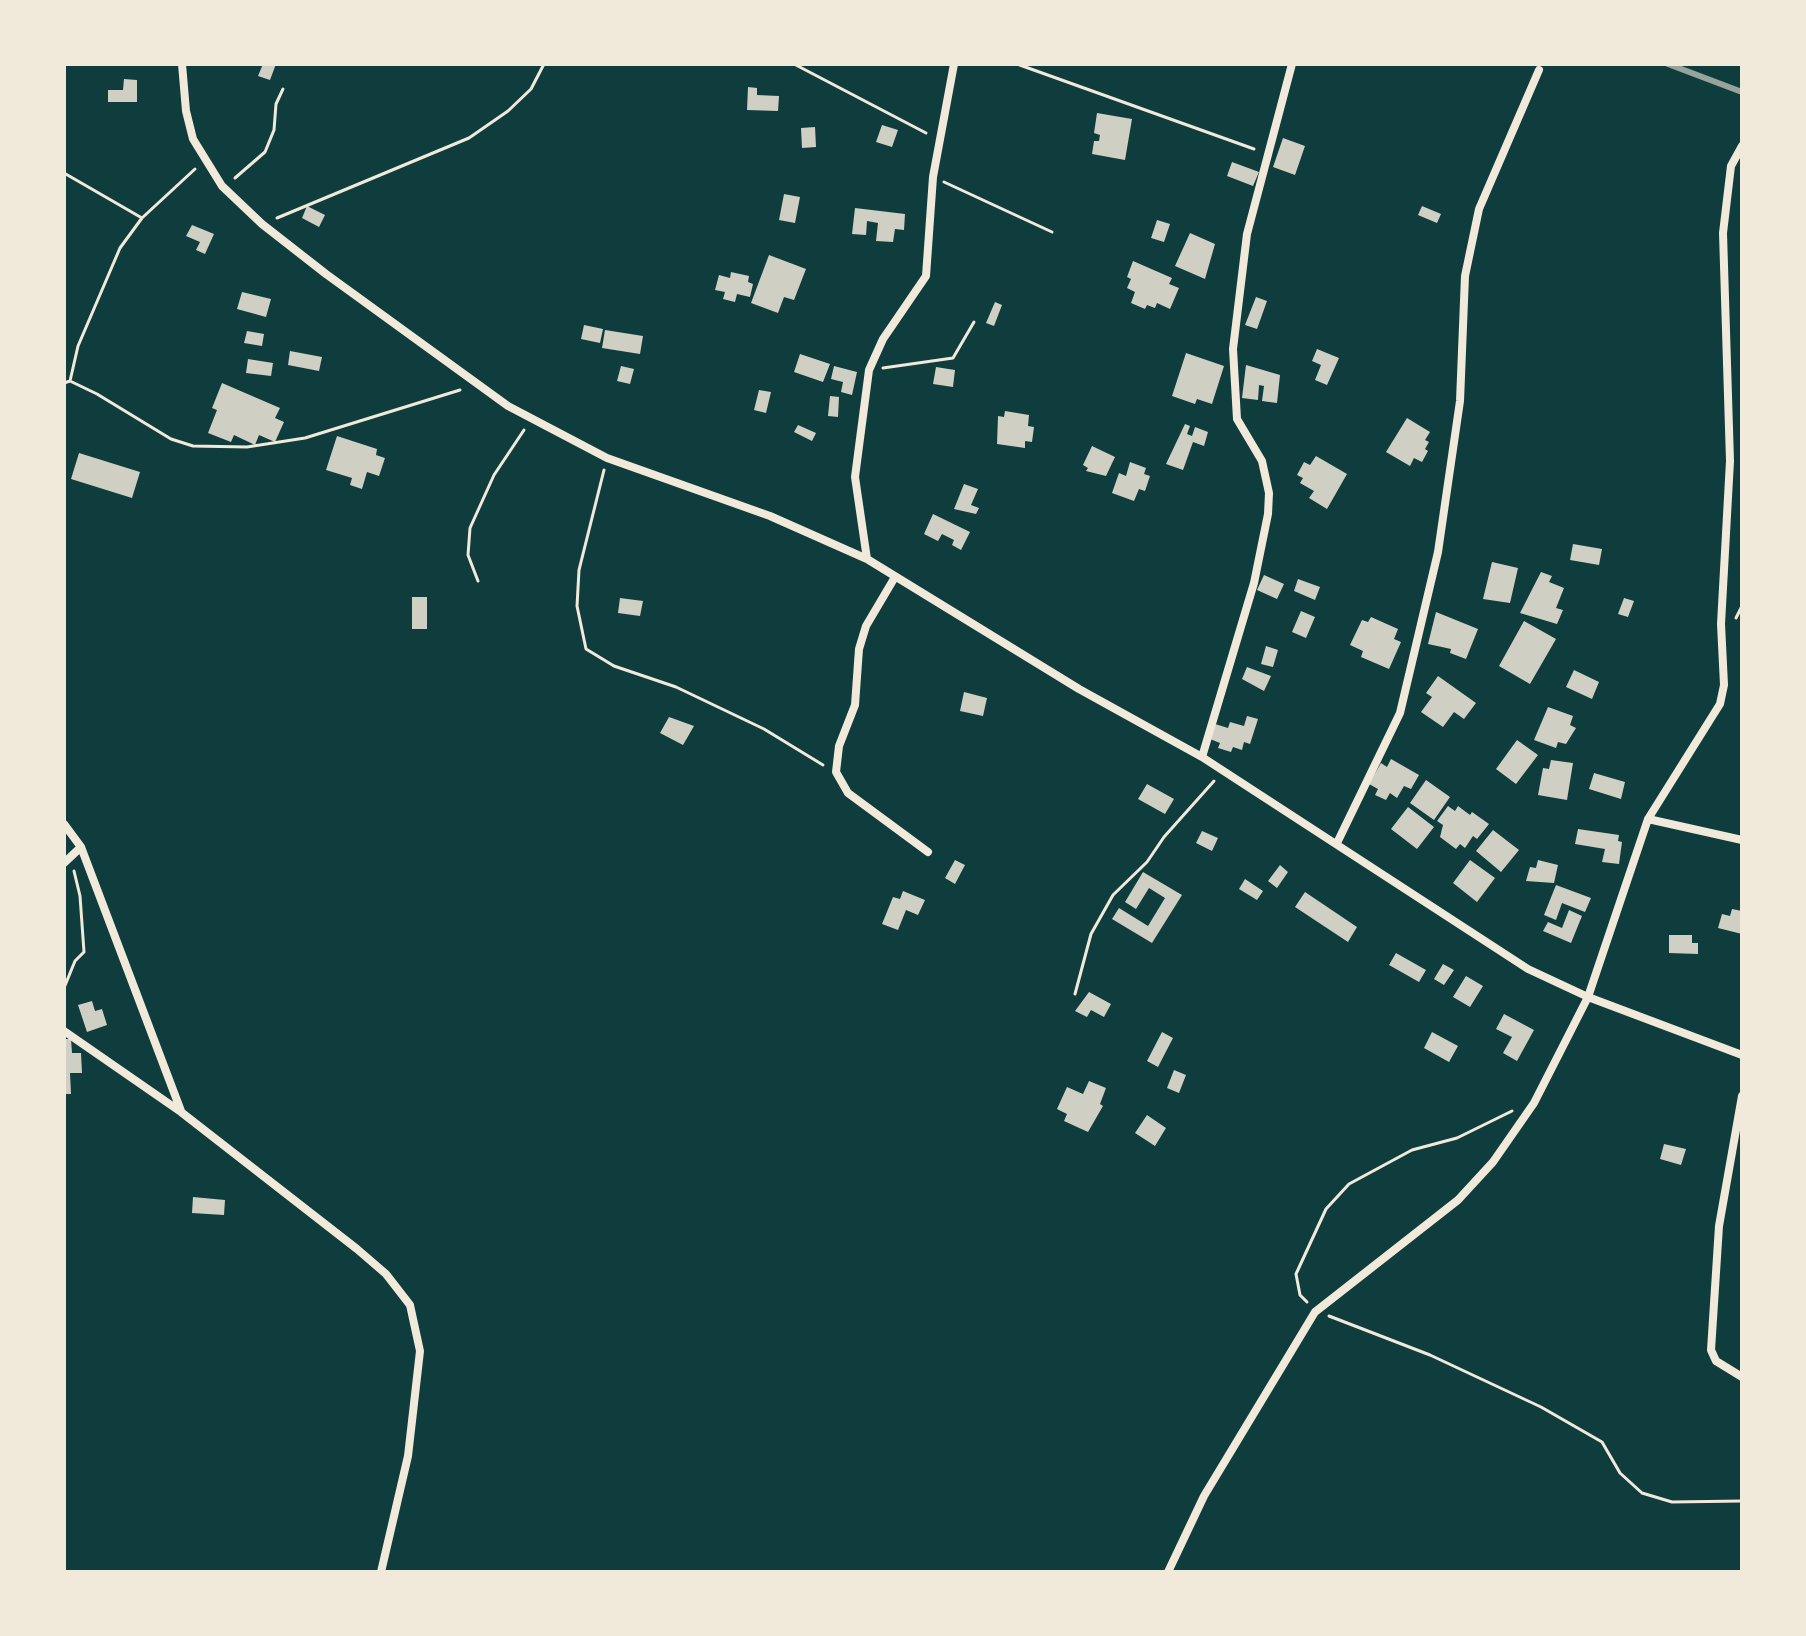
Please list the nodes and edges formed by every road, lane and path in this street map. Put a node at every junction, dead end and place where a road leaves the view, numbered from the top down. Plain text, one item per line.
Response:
1 (182, 64) edge
2 (544, 64) edge
3 (794, 64) edge
4 (954, 64) edge
5 (1017, 64) edge
6 (1292, 64) edge
7 (1539, 70) dead end
8 (283, 89) dead end
9 (940, 141) junction
10 (1742, 146) edge
11 (1268, 154) junction
12 (204, 162) junction
13 (64, 173) edge
14 (933, 177) junction
15 (222, 186) junction
16 (142, 218) junction
17 (262, 224) junction
18 (1052, 232) dead end
19 (974, 322) dead end
20 (869, 370) junction
21 (70, 381) junction
22 (64, 383) edge
23 (475, 384) junction
24 (531, 420) junction
25 (607, 458) junction
26 (867, 559) junction
27 (895, 577) junction
28 (478, 581) dead end
29 (1202, 757) junction
30 (836, 772) junction
31 (1223, 772) junction
32 (1648, 819) junction
33 (64, 824) edge
34 (1742, 840) edge
35 (1337, 843) junction
36 (81, 847) junction
37 (928, 852) dead end
38 (72, 856) junction
39 (64, 863) edge
40 (64, 988) edge
41 (1075, 994) dead end
42 (1588, 997) junction
43 (64, 1031) edge
44 (1742, 1055) edge
45 (1742, 1096) edge
46 (1534, 1103) junction
47 (181, 1112) junction
48 (1315, 1312) junction
49 (1742, 1377) edge
50 (1742, 1501) edge
51 (381, 1572) edge
52 (1168, 1572) edge

1 - 12 street
2 - 17 path
3 - 9 path
4 - 9 street
5 - 11 path
6 - 11 street
7 - 35 street
8 - 15 path
9 - 14 street
10 - 32 street
11 - 29 street
12 - 15 street
12 - 16 path
13 - 16 path
14 - 18 path
14 - 20 street
15 - 17 street
16 - 21 path
17 - 23 street
19 - 20 path
20 - 26 street
21 - 22 path
21 - 23 path
23 - 24 street
24 - 25 street
24 - 28 path
25 - 26 street
25 - 30 path
26 - 27 street
27 - 29 street
27 - 30 street
29 - 31 street
30 - 37 street
31 - 35 street
31 - 41 path
32 - 34 street
32 - 42 street
33 - 36 street
35 - 42 street
36 - 38 street
36 - 47 street
38 - 39 street
38 - 40 path
42 - 44 street
42 - 46 street
43 - 47 street
45 - 49 street
46 - 48 street
46 - 48 path
47 - 51 street
48 - 50 path
48 - 52 street

